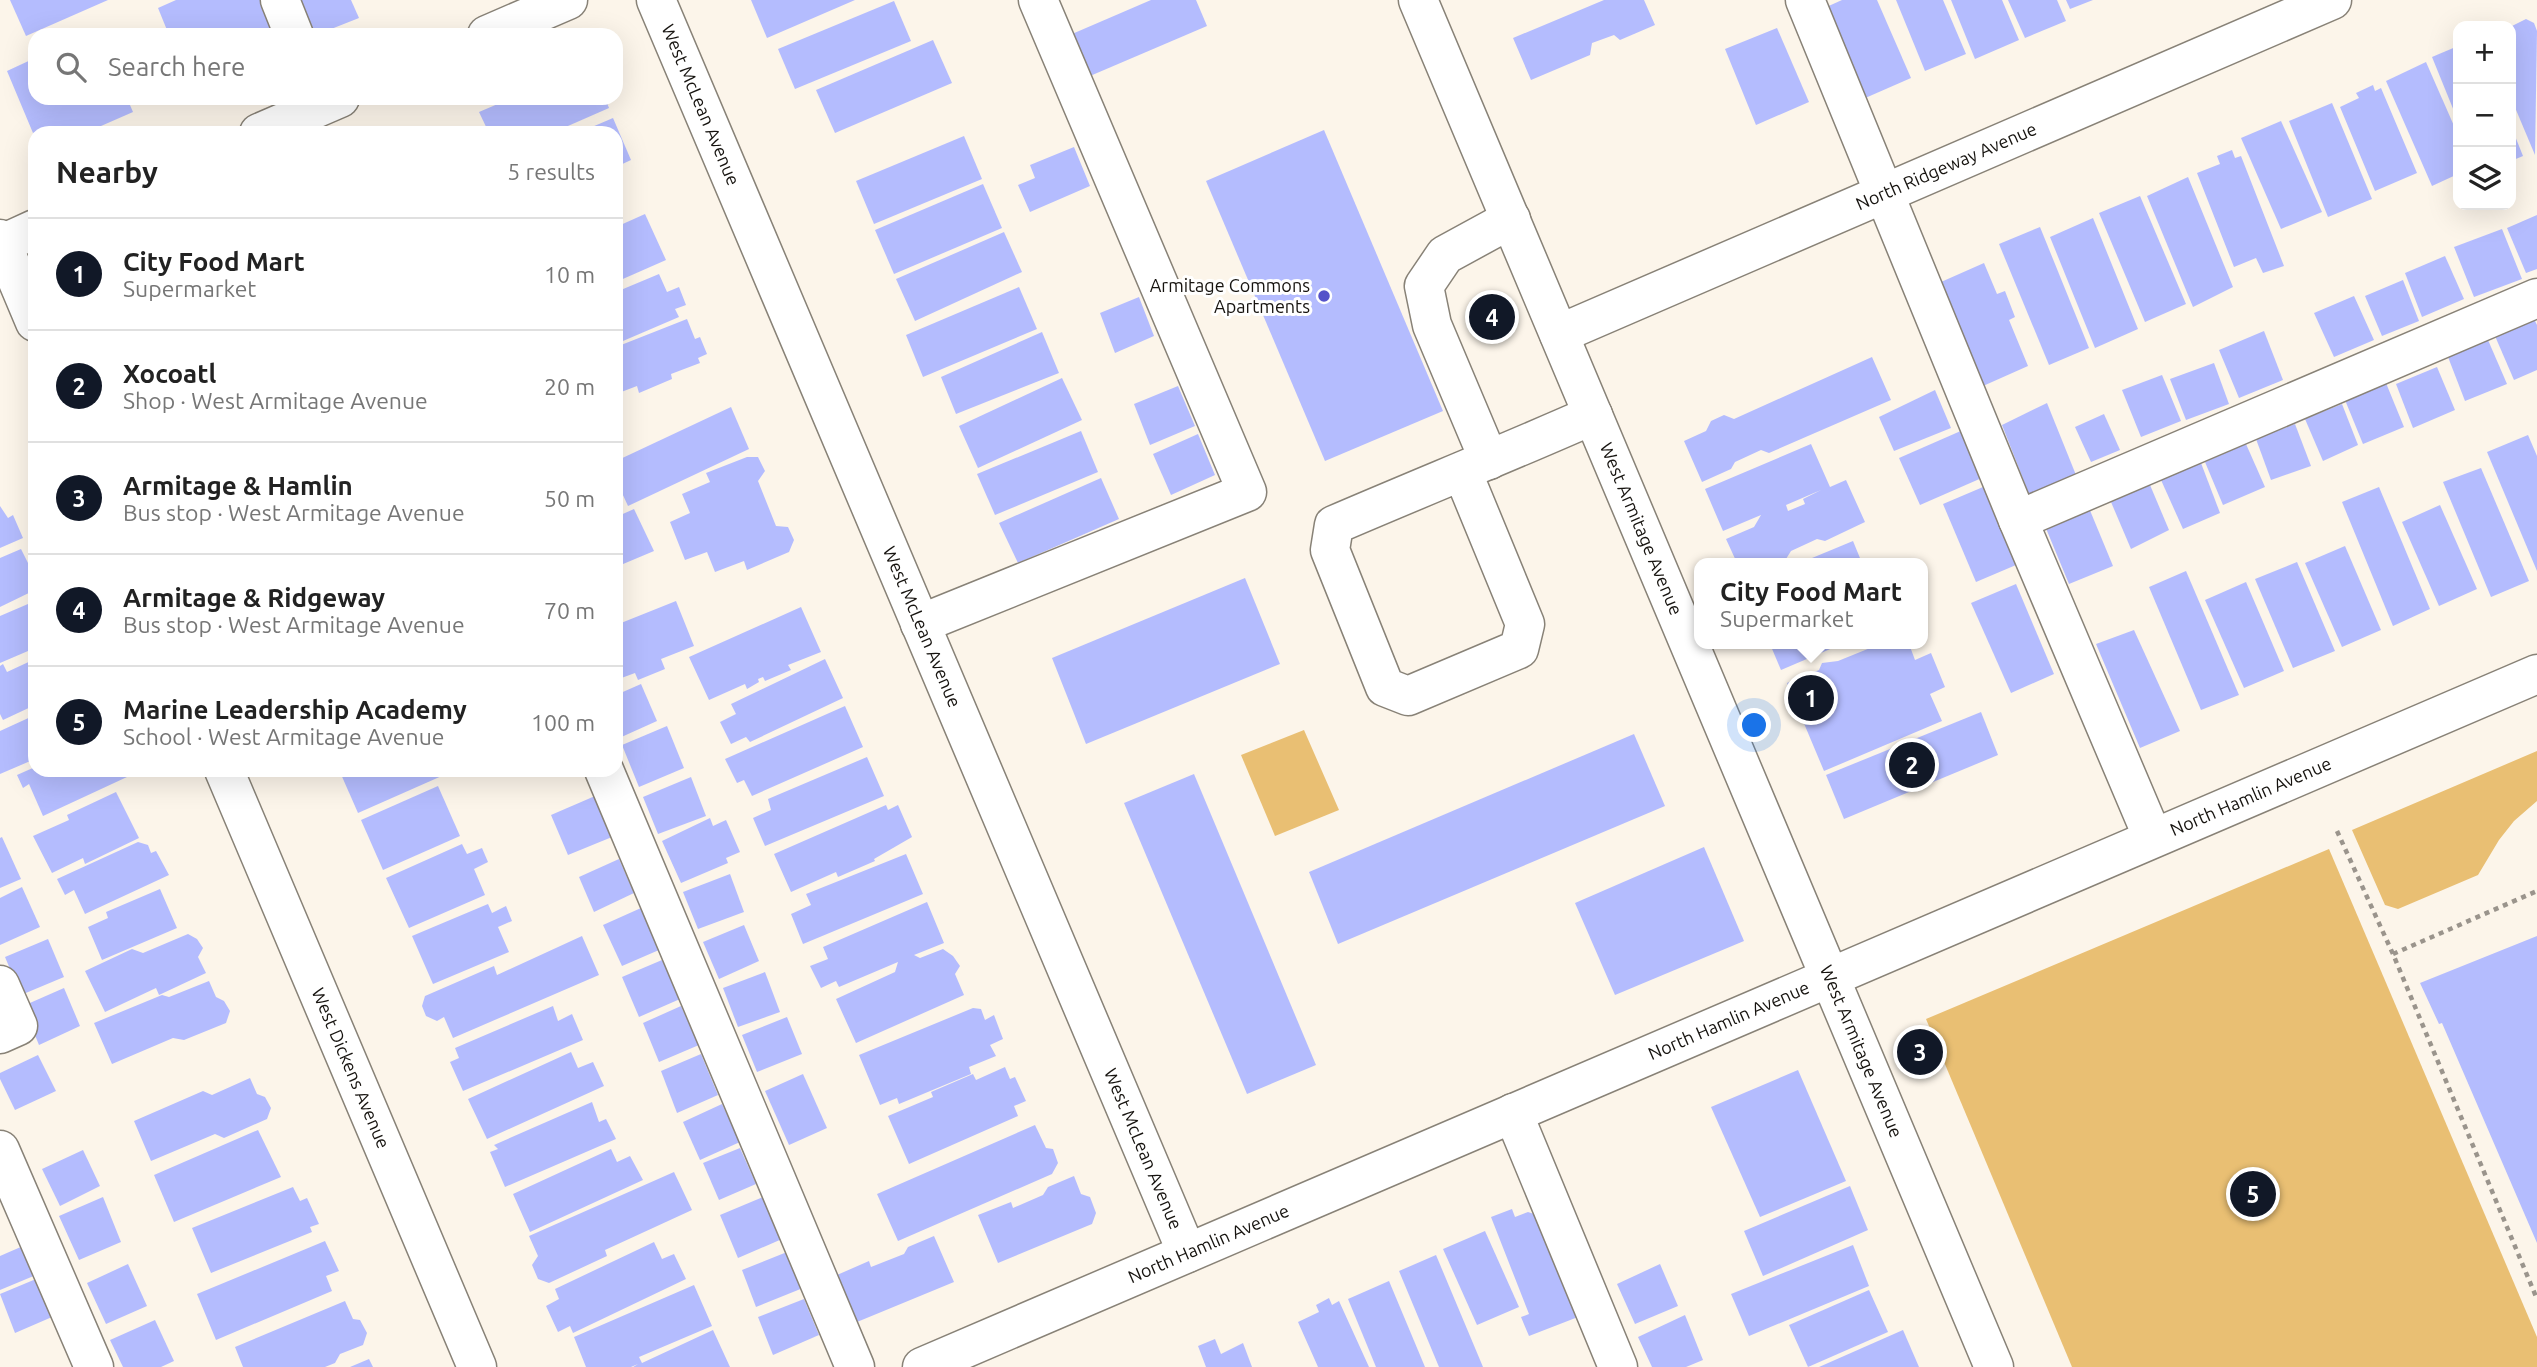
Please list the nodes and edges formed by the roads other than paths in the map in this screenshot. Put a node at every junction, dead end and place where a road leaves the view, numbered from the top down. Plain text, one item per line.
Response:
1 (279, 0) edge
2 (568, 0) edge
3 (656, 0) edge
4 (1038, 0) edge
5 (1418, 0) edge
6 (1805, 0) edge
7 (2332, 0) edge
8 (292, 28) edge
9 (503, 28) edge
10 (331, 108) edge
11 (279, 126) edge
12 (1885, 192) junction
13 (1511, 219) junction
14 (9, 239) edge
15 (2537, 298) edge
16 (28, 300) edge
17 (1559, 334) junction
18 (1593, 415) junction
19 (1476, 465) junction
20 (2018, 520) junction
21 (920, 624) junction
22 (2537, 674) edge
23 (227, 777) edge
24 (607, 777) edge
25 (2153, 838) junction
26 (1831, 976) junction
27 (0, 985) edge
28 (0, 1034) edge
29 (1513, 1113) junction
30 (0, 1150) edge
31 (1187, 1253) junction
32 (94, 1367) edge
33 (477, 1367) edge
34 (855, 1367) edge
35 (922, 1367) edge
36 (1618, 1367) edge
37 (1994, 1367) edge

1 - 8 street
2 - 9 street
3 - 21 street, West McLean Avenue
4 - 21 street
5 - 13 street, West Armitage Avenue
6 - 12 street
7 - 12 street, North Ridgeway Avenue
10 - 11 street
12 - 17 street, North Ridgeway Avenue
12 - 20 street
13 - 17 street, West Armitage Avenue
13 - 19 street
14 - 16 street
15 - 20 street
17 - 18 street, West Armitage Avenue
18 - 19 street
18 - 26 street, West Armitage Avenue
19 - 19 street
20 - 25 street
21 - 31 street, West McLean Avenue
22 - 25 street, North Hamlin Avenue
23 - 33 street, West Dickens Avenue
24 - 34 street
25 - 26 street, North Hamlin Avenue
26 - 29 street, North Hamlin Avenue
26 - 37 street, West Armitage Avenue
27 - 28 street
29 - 31 street, North Hamlin Avenue
29 - 36 street
30 - 32 street
31 - 35 street, North Hamlin Avenue

